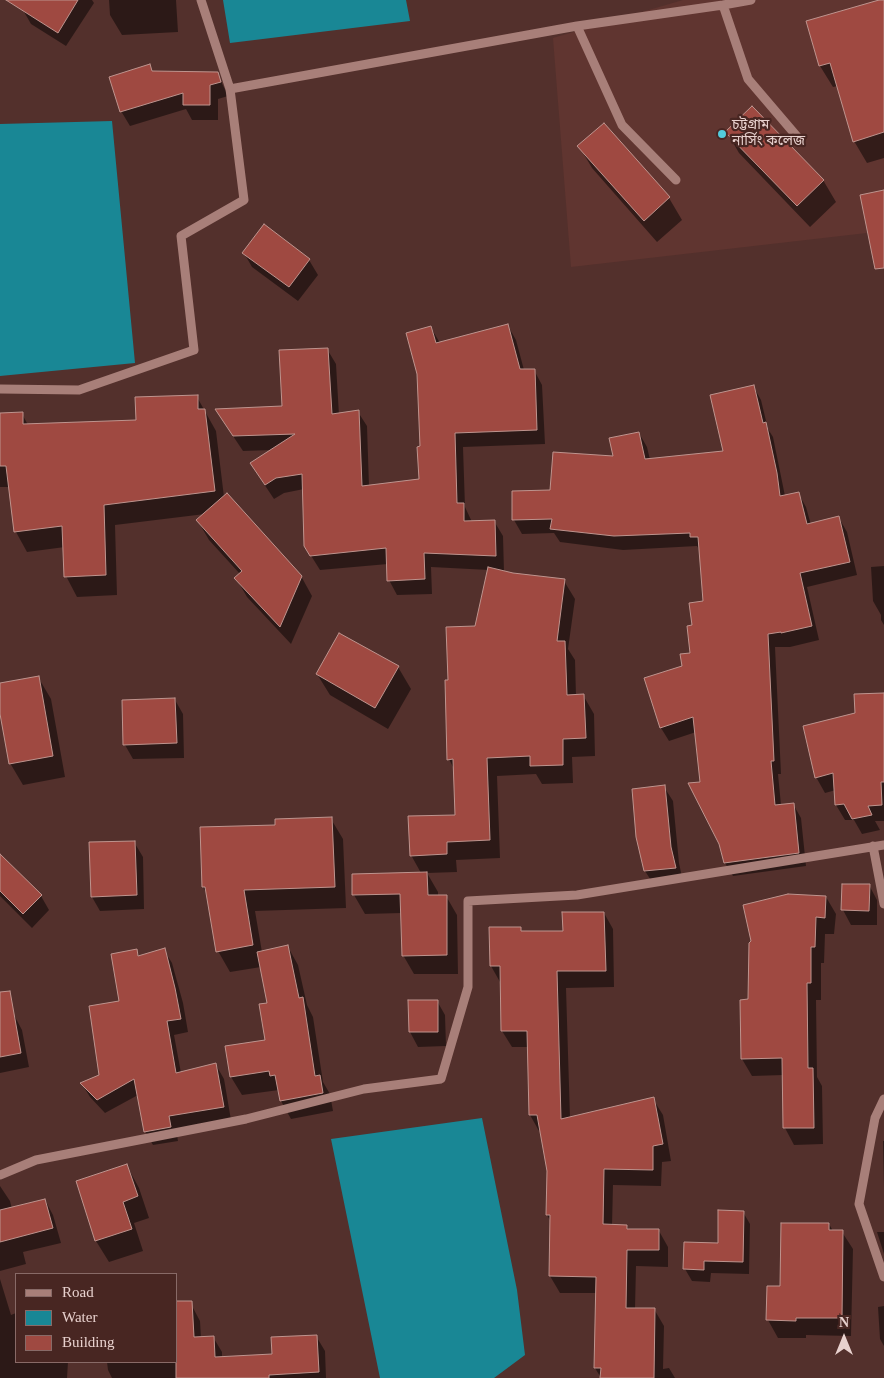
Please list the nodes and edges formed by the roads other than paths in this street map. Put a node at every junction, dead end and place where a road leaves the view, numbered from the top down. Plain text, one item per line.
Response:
1 (200, 0) edge
2 (751, 0) edge
3 (723, 6) junction
4 (577, 26) junction
5 (230, 89) junction
6 (800, 140) dead end
7 (676, 180) dead end
8 (0, 389) edge
9 (884, 845) edge
10 (873, 846) junction
11 (884, 904) edge
12 (884, 1099) edge
13 (0, 1175) edge
14 (884, 1277) edge

1 - 5 street
2 - 3 street
3 - 4 street
3 - 6 street
4 - 5 street
4 - 7 street
5 - 8 street
9 - 10 street
10 - 11 street
10 - 13 street
12 - 14 street

